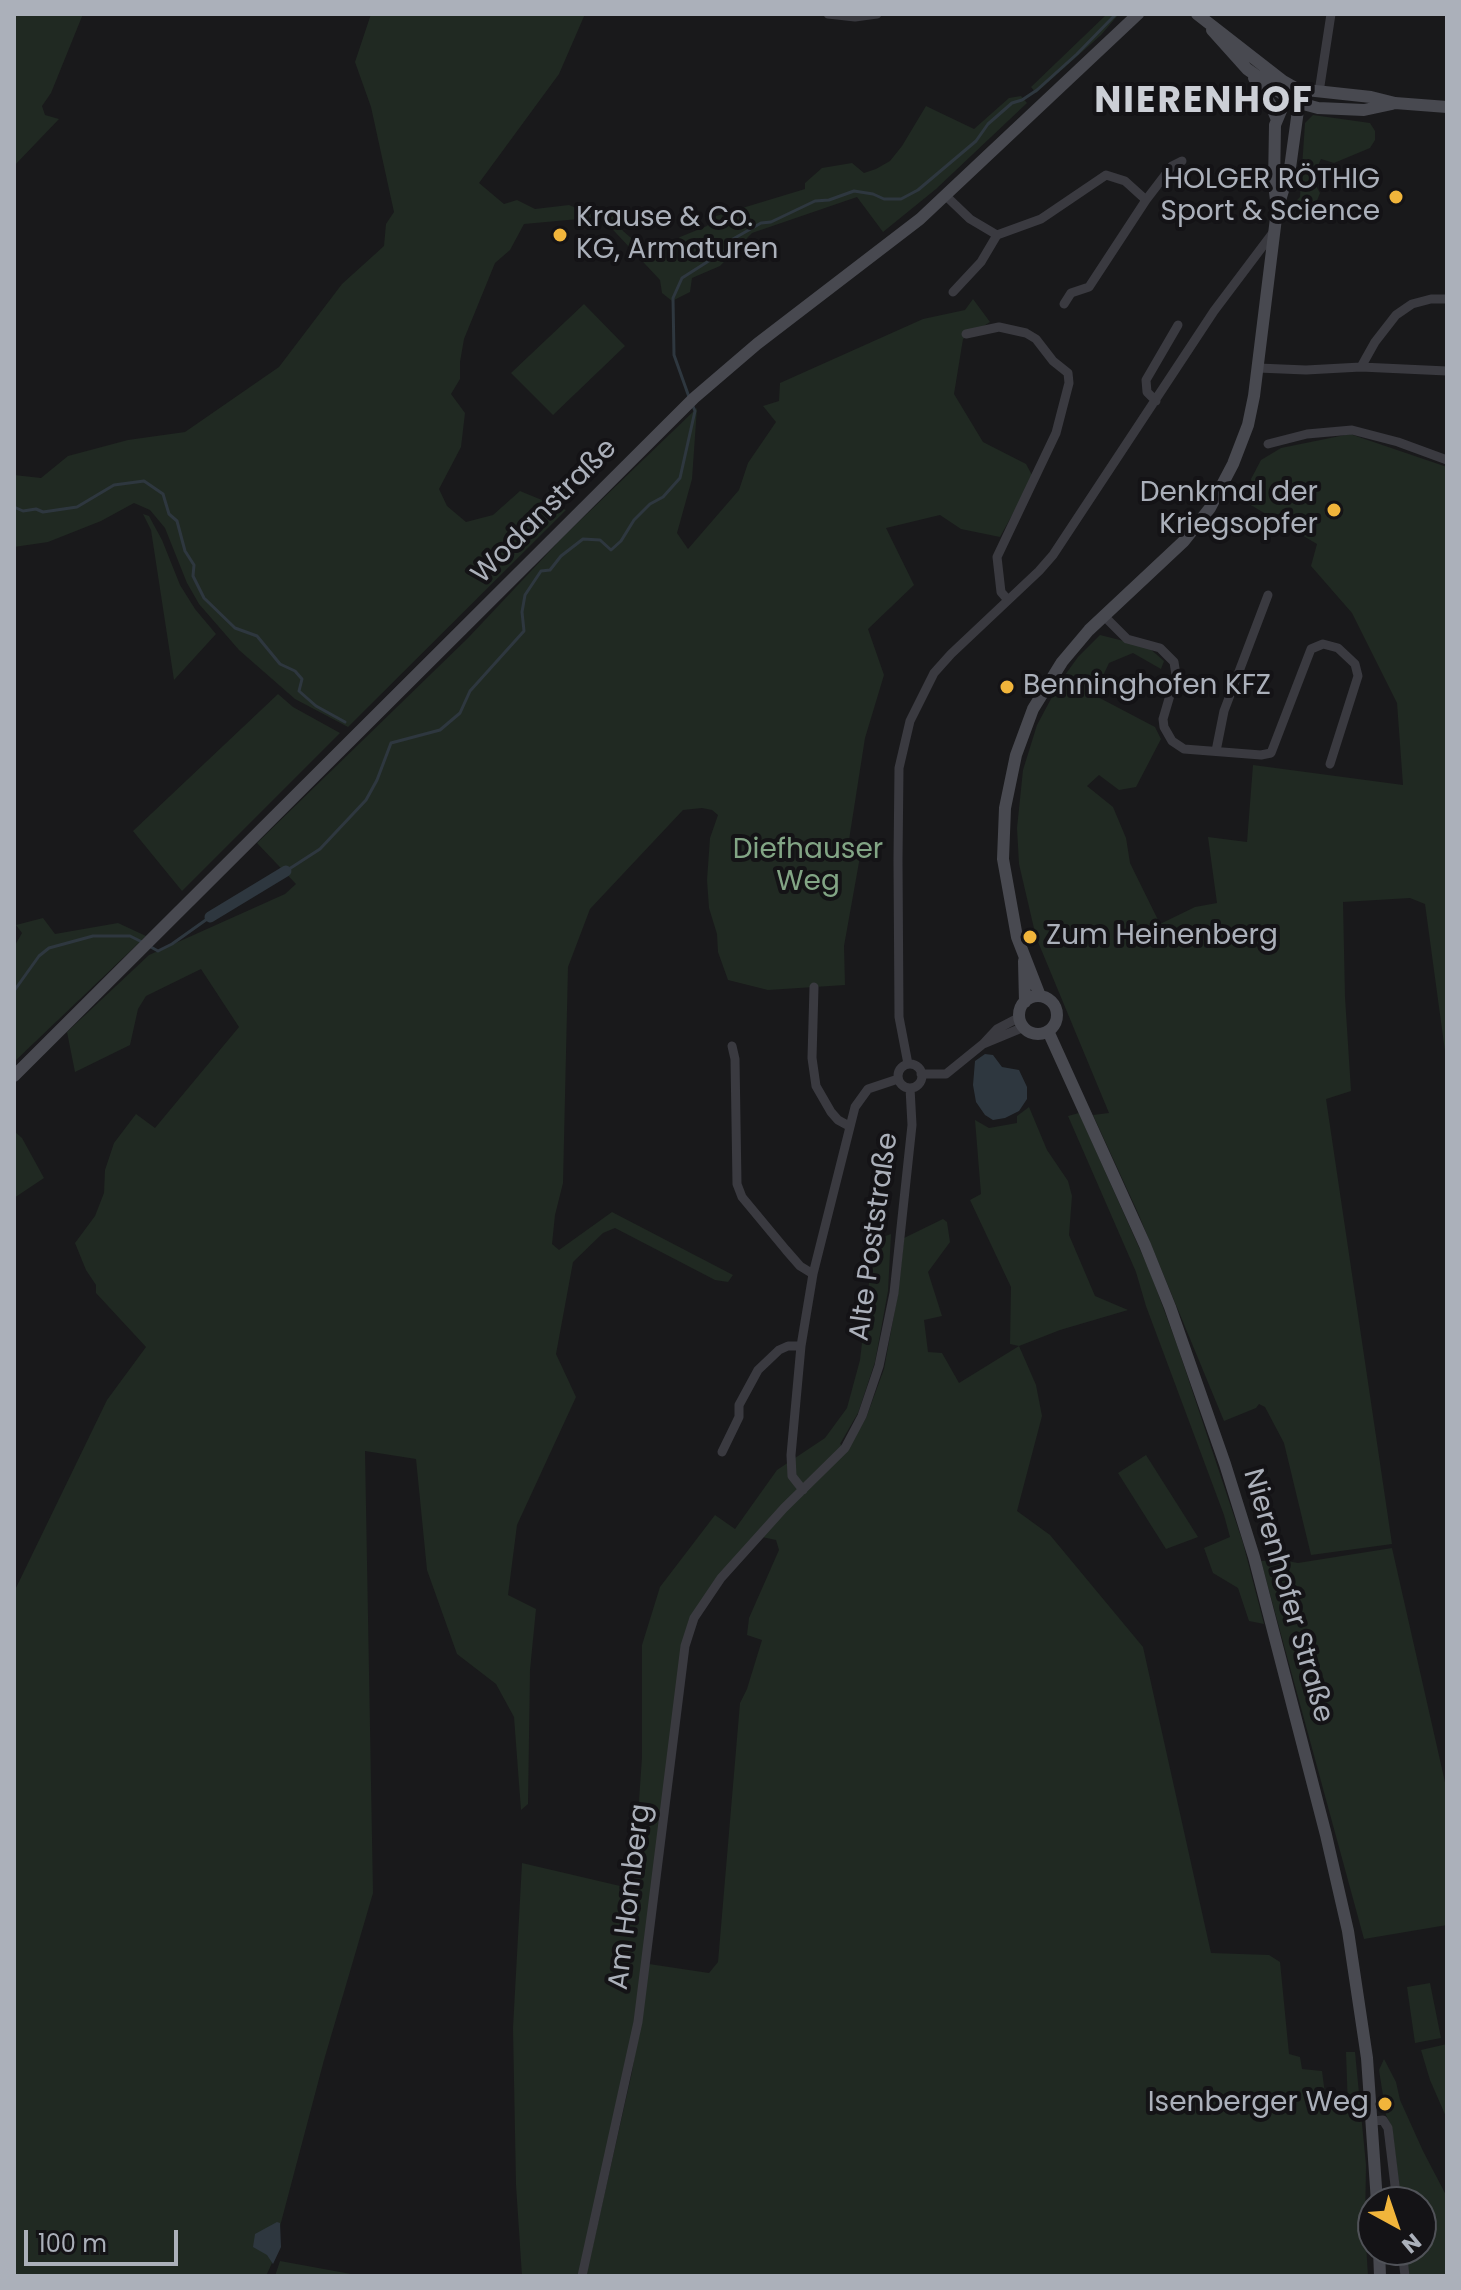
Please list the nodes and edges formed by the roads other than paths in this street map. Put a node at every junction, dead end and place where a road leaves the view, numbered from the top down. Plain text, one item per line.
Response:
1 (828, 14) edge
2 (877, 14) edge
3 (1138, 14) edge
4 (1331, 14) edge
5 (1202, 17) edge
6 (1247, 69) junction
7 (1288, 84) junction
8 (1315, 92) junction
9 (1294, 100) junction
10 (1395, 103) junction
11 (1447, 107) edge
12 (1277, 120) junction
13 (1182, 161) dead end
14 (946, 196) junction
15 (1146, 200) junction
16 (1277, 210) junction
17 (1275, 230) junction
18 (997, 235) junction
19 (953, 292) dead end
20 (1447, 299) edge
21 (1064, 304) dead end
22 (1178, 325) dead end
23 (966, 334) dead end
24 (1361, 367) junction
25 (1258, 368) junction
26 (1447, 371) edge
27 (1156, 401) junction
28 (1268, 444) dead end
29 (1447, 460) edge
30 (1268, 595) dead end
31 (1008, 600) junction
32 (1104, 616) junction
33 (1216, 751) junction
34 (1330, 764) dead end
35 (1024, 960) junction
36 (814, 987) dead end
37 (1040, 996) junction
38 (1025, 1002) junction
39 (1022, 1022) junction
40 (1048, 1031) junction
41 (732, 1046) dead end
42 (908, 1064) junction
43 (921, 1074) junction
44 (14, 1076) edge
45 (898, 1079) junction
46 (910, 1088) junction
47 (849, 1126) junction
48 (813, 1274) junction
49 (801, 1346) junction
50 (722, 1452) dead end
51 (803, 1490) junction
52 (754, 1540) joint
53 (1373, 2121) junction
54 (1376, 2186) edge
55 (1395, 2186) edge
56 (582, 2276) edge

1 - 2 street
3 - 14 main road, Wodanstraße
4 - 8 street
5 - 6 main road
5 - 7 main road
6 - 9 main road
6 - 12 main road
7 - 8 main road
7 - 9 main road
8 - 9 main road
8 - 10 main road
9 - 10 main road
9 - 12 main road
9 - 16 main road
10 - 11 main road
12 - 16 main road
13 - 15 street
14 - 18 street
14 - 44 main road, Wodanstraße
15 - 18 street
15 - 21 street
16 - 17 main road
17 - 25 main road
17 - 27 street
18 - 19 street
20 - 24 street
22 - 27 street
23 - 31 street
24 - 25 street
24 - 26 street
25 - 32 main road
27 - 31 street
28 - 29 street
30 - 33 street
31 - 42 street
32 - 33 street
32 - 35 main road
33 - 34 street
35 - 37 main road
35 - 38 main road
36 - 47 street
37 - 38 main road
37 - 40 main road
38 - 39 main road
39 - 40 main road
39 - 43 street
40 - 53 main road, Nierenhofer Straße
41 - 48 street
42 - 43 street
42 - 45 street
43 - 46 street
45 - 46 street
45 - 47 street
46 - 51 street, Alte Poststraße
47 - 48 street
48 - 49 street
49 - 50 street
49 - 51 street
51 - 52 street, Alte Poststraße
52 - 56 street, Am Homberg
53 - 54 main road, Nierenhofer Straße
53 - 55 street

